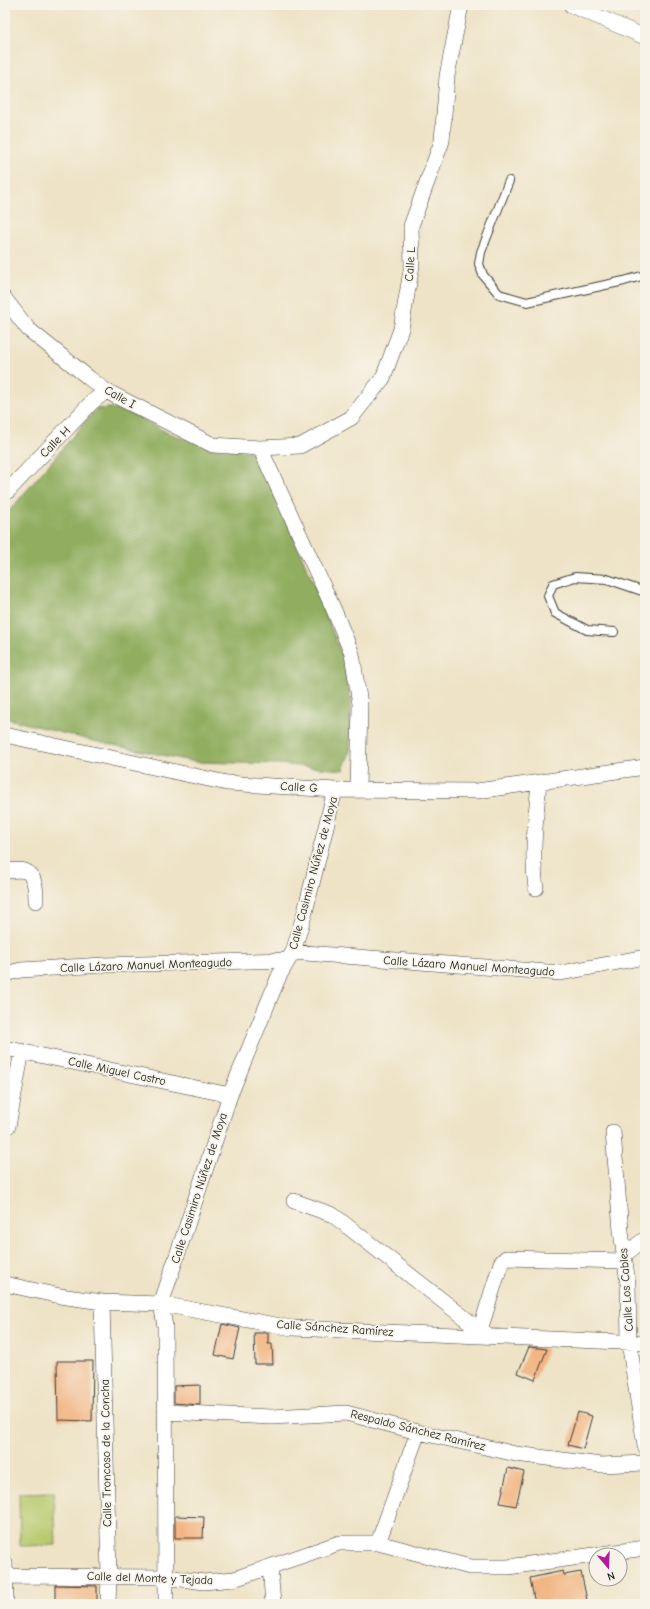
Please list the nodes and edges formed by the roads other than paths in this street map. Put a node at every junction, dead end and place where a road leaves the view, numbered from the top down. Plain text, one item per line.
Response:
1 (461, 5) edge
2 (571, 5) edge
3 (645, 36) edge
4 (508, 181) dead end
5 (645, 275) edge
6 (5, 299) edge
7 (106, 391) junction
8 (260, 448) junction
9 (5, 494) edge
10 (645, 592) edge
11 (614, 632) dead end
12 (5, 735) edge
13 (645, 767) edge
14 (539, 782) junction
15 (335, 790) junction
16 (358, 790) junction
17 (5, 871) edge
18 (536, 888) dead end
19 (36, 901) dead end
20 (290, 956) junction
21 (645, 957) edge
22 (5, 974) edge
23 (5, 1048) edge
24 (22, 1051) junction
25 (230, 1095) junction
26 (8, 1126) dead end
27 (613, 1132) dead end
28 (294, 1201) dead end
29 (645, 1239) edge
30 (624, 1258) junction
31 (5, 1284) edge
32 (102, 1302) junction
33 (161, 1304) junction
34 (485, 1333) junction
35 (629, 1342) junction
36 (645, 1343) edge
37 (165, 1412) junction
38 (418, 1432) junction
39 (645, 1446) edge
40 (645, 1463) edge
41 (378, 1543) junction
42 (645, 1548) edge
43 (270, 1567) junction
44 (5, 1571) edge
45 (109, 1576) junction
46 (166, 1577) junction
47 (6, 1604) edge
48 (108, 1604) edge
49 (166, 1604) edge
50 (273, 1604) edge

1 - 8 street, Calle L
2 - 3 street
4 - 5 lane
6 - 7 street, Calle I
7 - 8 street, Calle I
7 - 9 street, Calle H
8 - 16 street
10 - 11 lane
12 - 15 street, Calle G
13 - 14 street, Calle G
14 - 16 street, Calle G
14 - 18 street
15 - 16 street, Calle G
15 - 20 street, Calle Casimiro Núñez de Moya
17 - 19 street
20 - 21 street, Calle Lázaro Manuel Monteagudo
20 - 22 street, Calle Lázaro Manuel Monteagudo
20 - 25 street, Calle Casimiro Núñez de Moya
23 - 24 street, Calle Miguel Castro
24 - 25 street, Calle Miguel Castro
24 - 26 street
25 - 33 street, Calle Casimiro Núñez de Moya
27 - 30 street, Calle Los Cables
28 - 34 street
29 - 30 street
30 - 34 street
30 - 35 street, Calle Los Cables
31 - 32 street, Calle Sánchez Ramírez
32 - 33 street, Calle Sánchez Ramírez
32 - 45 street, Calle Troncoso de la Concha
33 - 34 street, Calle Sánchez Ramírez
33 - 37 street, Calle Casimiro Núñez de Moya
34 - 35 street, Calle Sánchez Ramírez
35 - 36 street, Calle Sánchez Ramírez
35 - 39 street, Calle Los Cables
37 - 38 street, Respaldo Sánchez Ramírez
37 - 46 street, Calle Casimiro Núñez de Moya
38 - 40 street, Respaldo Sánchez Ramírez
38 - 41 street
41 - 42 street, Calle del Monte y Tejada
41 - 43 street, Calle del Monte y Tejada
43 - 46 street, Calle del Monte y Tejada
43 - 50 street
44 - 45 street, Calle del Monte y Tejada
44 - 47 street
45 - 46 street, Calle del Monte y Tejada
45 - 48 street, Calle Troncoso de la Concha
46 - 49 street, Calle Casimiro Núñez de Moya

